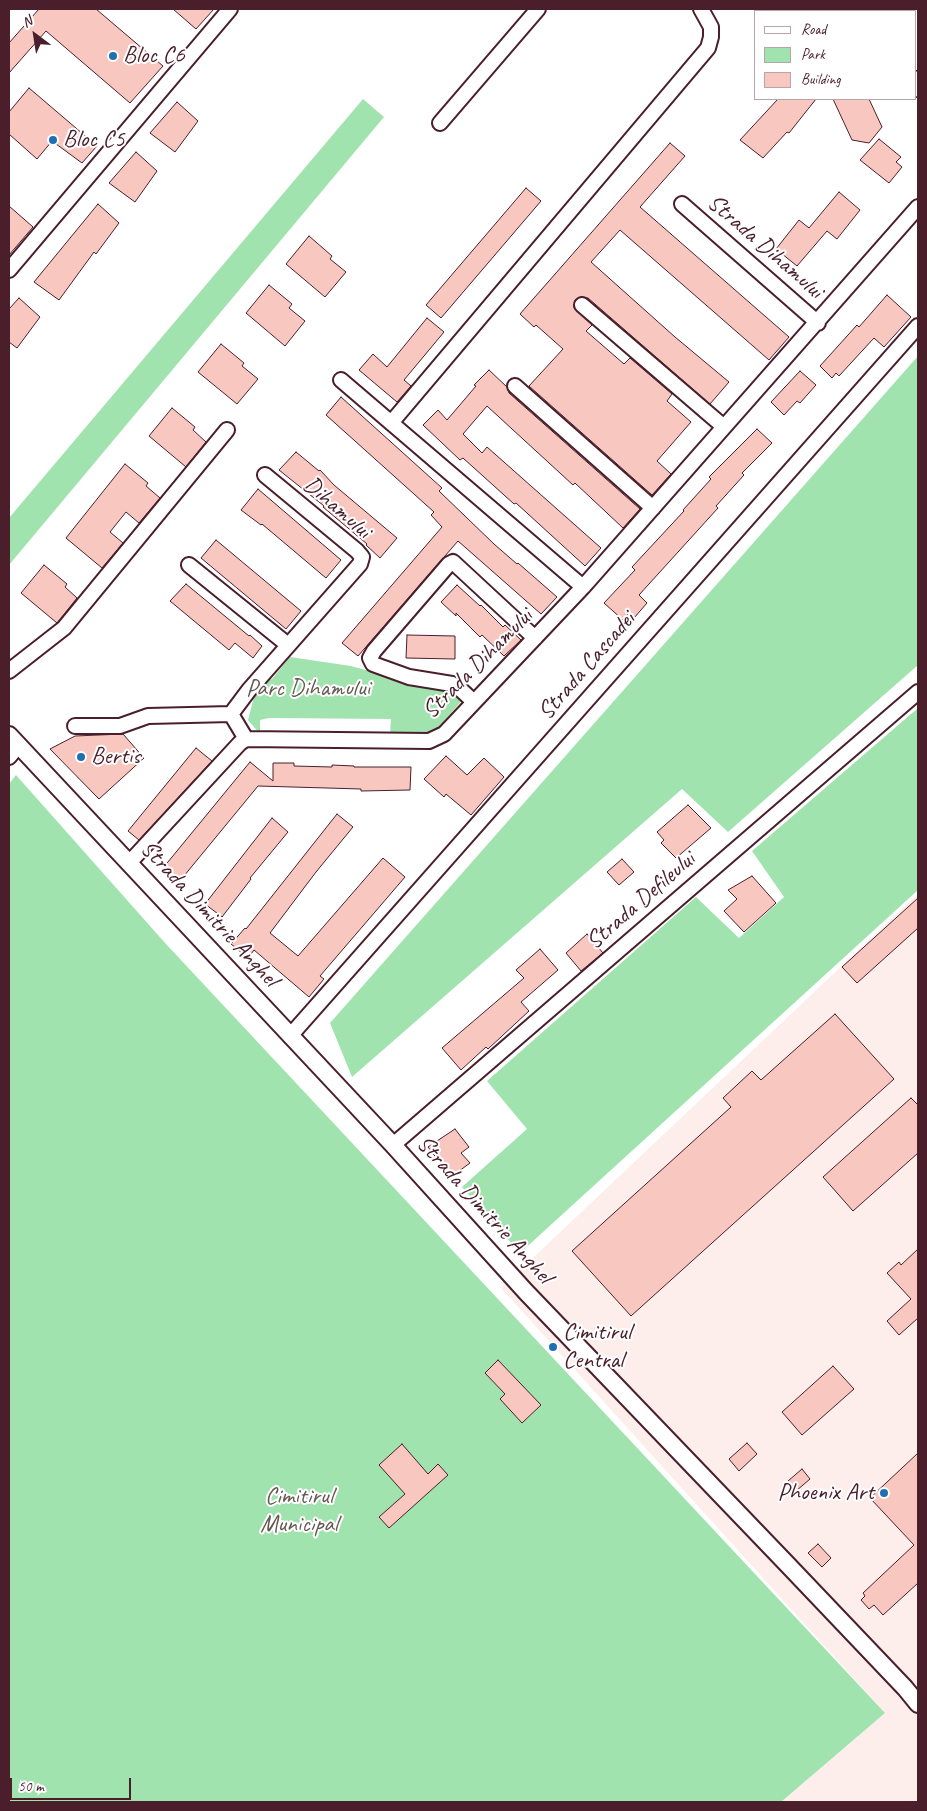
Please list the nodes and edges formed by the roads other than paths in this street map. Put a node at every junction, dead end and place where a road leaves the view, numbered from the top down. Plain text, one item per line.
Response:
1 (230, 9) edge
2 (538, 9) edge
3 (702, 9) edge
4 (440, 123) dead end
5 (682, 204) dead end
6 (918, 208) edge
7 (9, 270) edge
8 (582, 305) dead end
9 (818, 323) junction
10 (918, 326) edge
11 (340, 380) dead end
12 (516, 386) dead end
13 (391, 423) junction
14 (724, 427) junction
15 (228, 430) dead end
16 (265, 475) dead end
17 (653, 508) junction
18 (189, 565) dead end
19 (583, 587) junction
20 (536, 638) junction
21 (288, 645) junction
22 (9, 671) edge
23 (918, 692) edge
24 (474, 702) junction
25 (231, 714) junction
26 (75, 726) dead end
27 (246, 739) junction
28 (12, 745) edge
29 (130, 862) junction
30 (290, 1036) junction
31 (393, 1145) junction
32 (918, 1704) edge

1 - 7 street
2 - 4 street
3 - 13 street
5 - 9 street, Strada Dihamului
6 - 9 street, Strada Dihamului
8 - 14 street
9 - 14 street, Strada Dihamului
10 - 30 street, Strada Cascadei
11 - 13 street
12 - 17 street
13 - 19 street
14 - 17 street, Strada Dihamului
15 - 22 street
16 - 21 street, Dihamului
17 - 19 street, Strada Dihamului
18 - 21 street
19 - 20 street, Strada Dihamului
20 - 24 street, Strada Dihamului
20 - 24 street
21 - 25 street, Dihamului
23 - 31 street, Strada Defileului
24 - 27 street, Strada Dihamului
25 - 26 street
25 - 27 street
27 - 29 street
28 - 29 street, Strada Dimitrie Anghel
29 - 30 street, Strada Dimitrie Anghel
30 - 31 street, Strada Dimitrie Anghel
31 - 32 street, Strada Dimitrie Anghel

